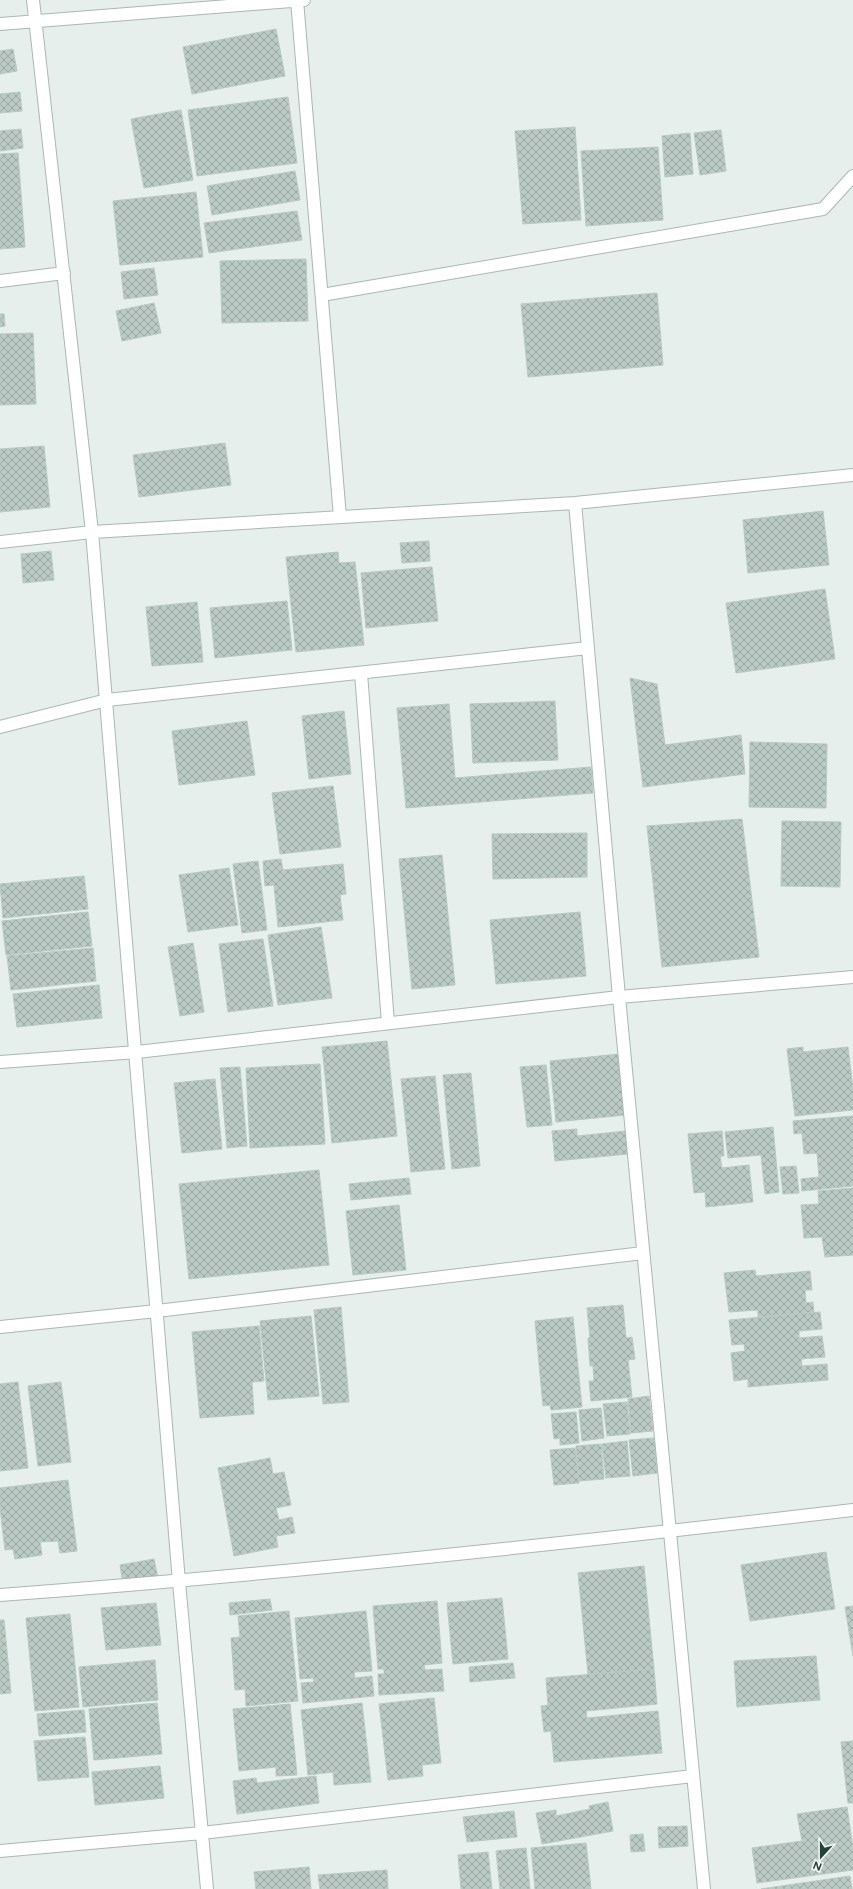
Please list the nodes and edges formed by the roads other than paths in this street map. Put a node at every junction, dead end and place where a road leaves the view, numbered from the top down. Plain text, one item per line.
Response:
1 (32, 0) edge
2 (299, 0) edge
3 (35, 21) junction
4 (0, 24) edge
5 (853, 176) edge
6 (64, 273) junction
7 (0, 281) edge
8 (322, 295) junction
9 (853, 475) edge
10 (575, 503) junction
11 (340, 517) junction
12 (92, 532) junction
13 (0, 542) edge
14 (588, 648) junction
15 (360, 673) junction
16 (107, 700) junction
17 (0, 727) edge
18 (853, 977) edge
19 (619, 996) junction
20 (388, 1023) junction
21 (136, 1052) junction
22 (0, 1062) edge
23 (643, 1253) junction
24 (158, 1311) junction
25 (0, 1327) edge
26 (853, 1510) edge
27 (670, 1532) junction
28 (179, 1582) junction
29 (0, 1594) edge
30 (693, 1776) junction
31 (202, 1833) junction
32 (0, 1851) edge
33 (207, 1889) edge
34 (704, 1889) edge

1 - 3 street
2 - 3 street
2 - 8 street
3 - 4 street
3 - 6 street
5 - 8 street
6 - 7 street
6 - 12 street
8 - 11 street
9 - 10 street
10 - 11 street
10 - 14 street
11 - 12 street
12 - 13 street
12 - 16 street
14 - 15 street
14 - 19 street
15 - 16 street
15 - 20 street
16 - 17 street
16 - 21 street
18 - 19 street
19 - 20 street
19 - 23 street
20 - 21 street
21 - 22 street
21 - 24 street
23 - 24 street
23 - 27 street
24 - 25 street
24 - 28 street
26 - 27 street
27 - 28 street
27 - 30 street
28 - 29 street
28 - 31 street
30 - 31 street
30 - 34 street
31 - 32 street
31 - 33 street

